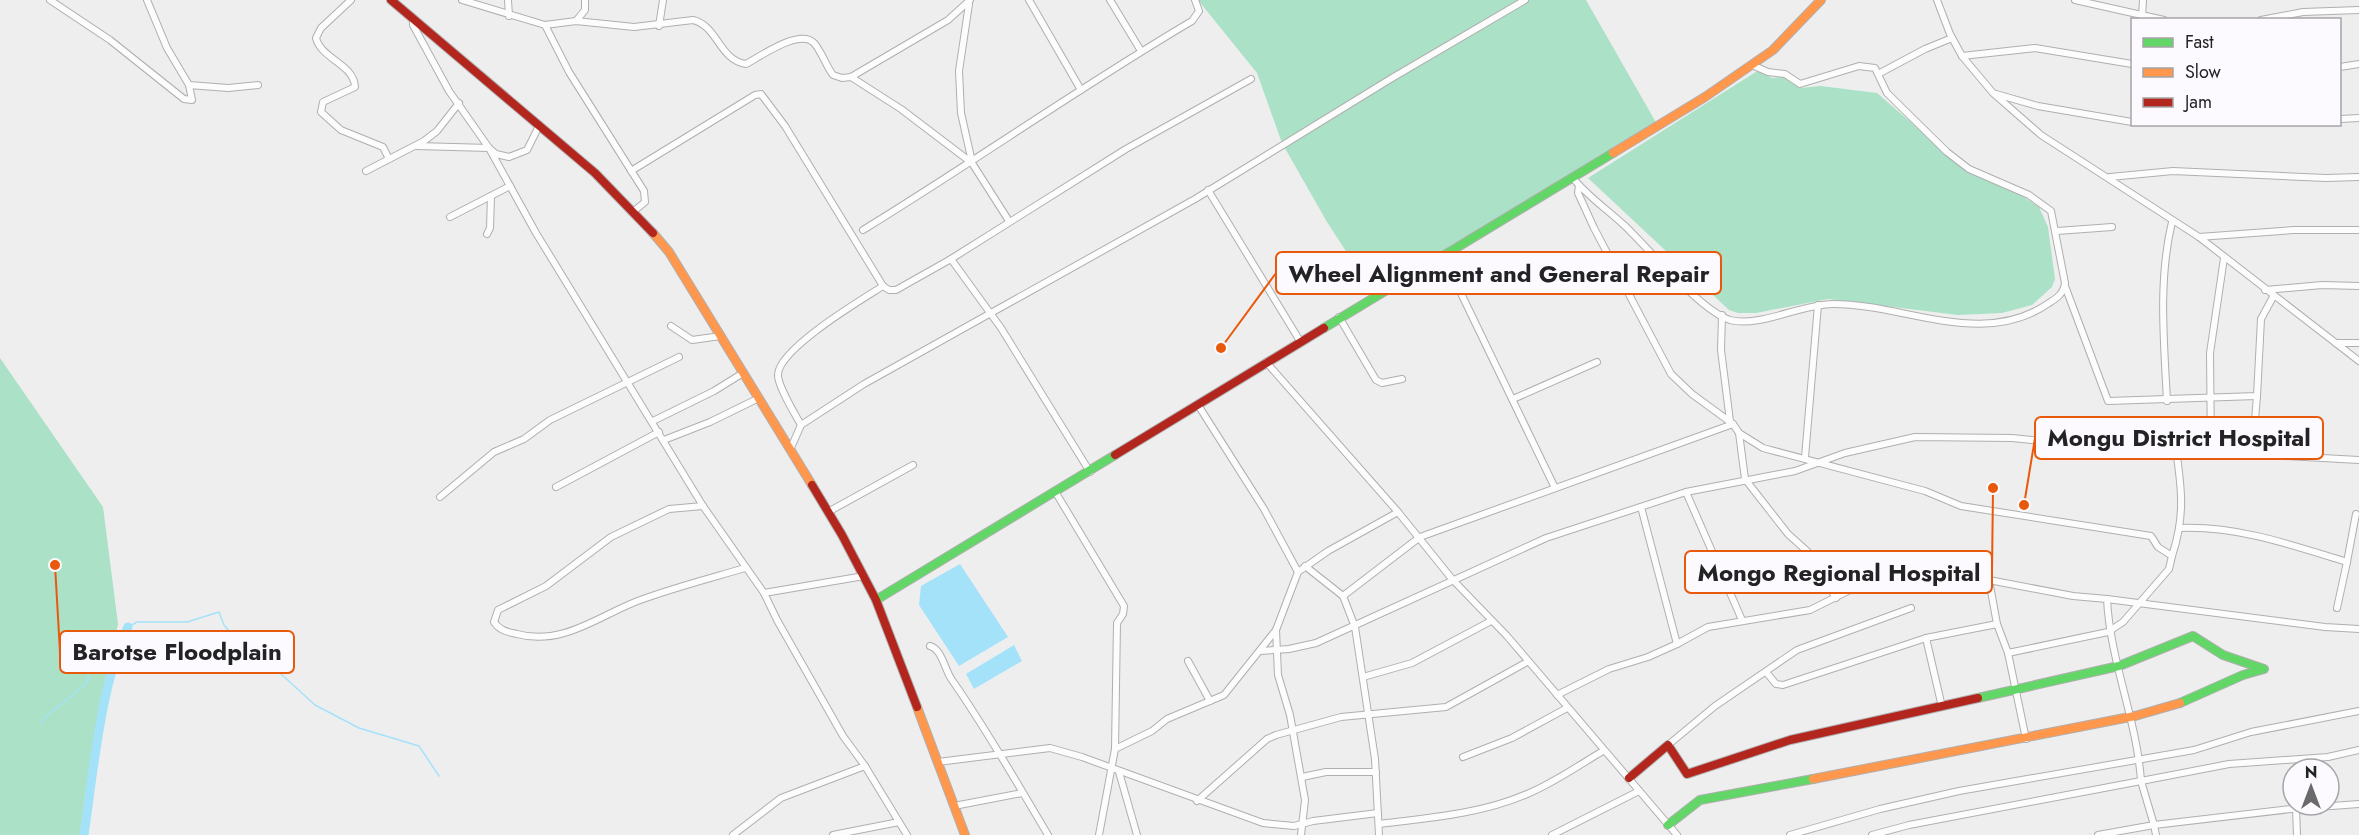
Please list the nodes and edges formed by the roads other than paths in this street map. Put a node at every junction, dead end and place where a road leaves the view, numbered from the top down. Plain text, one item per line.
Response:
1 (50, 0) edge
2 (147, 0) edge
3 (351, 0) edge
4 (391, 0) edge
5 (462, 0) edge
6 (508, 0) edge
7 (585, 0) edge
8 (663, 0) edge
9 (1029, 0) edge
10 (1110, 0) edge
11 (1195, 0) edge
12 (1525, 0) edge
13 (1821, 0) edge
14 (1937, 0) edge
15 (2075, 0) edge
16 (2143, 0) edge
17 (970, 2) edge
18 (2359, 10) edge
19 (509, 16) junction
20 (2142, 17) junction
21 (413, 18) junction
22 (2149, 18) edge
23 (2272, 18) edge
24 (576, 21) junction
25 (545, 25) junction
26 (659, 26) junction
27 (1952, 38) junction
28 (1141, 51) junction
29 (1962, 56) junction
30 (2131, 64) edge
31 (2359, 64) edge
32 (1752, 65) junction
33 (2341, 67) edge
34 (1880, 73) junction
35 (851, 77) junction
36 (1251, 79) dead end
37 (189, 85) junction
38 (258, 85) dead end
39 (1082, 90) junction
40 (1993, 93) junction
41 (459, 104) junction
42 (2359, 118) edge
43 (2341, 119) edge
44 (2131, 123) edge
45 (539, 126) junction
46 (417, 146) junction
47 (489, 148) junction
48 (389, 159) junction
49 (972, 163) junction
50 (366, 171) dead end
51 (631, 171) junction
52 (1572, 177) junction
53 (2109, 177) junction
54 (2359, 177) edge
55 (1579, 185) junction
56 (510, 186) junction
57 (1208, 190) junction
58 (491, 196) junction
59 (634, 211) junction
60 (450, 217) dead end
61 (1009, 221) junction
62 (2172, 222) junction
63 (2112, 227) dead end
64 (863, 230) dead end
65 (2359, 230) edge
66 (2057, 231) junction
67 (487, 234) dead end
68 (2199, 237) junction
69 (1443, 256) junction
70 (2224, 258) junction
71 (951, 259) junction
72 (883, 286) junction
73 (2065, 286) junction
74 (2359, 286) edge
75 (2265, 290) junction
76 (2273, 297) junction
77 (1818, 305) junction
78 (990, 315) junction
79 (1722, 315) junction
80 (1340, 317) junction
81 (671, 326) dead end
82 (721, 336) junction
83 (1300, 341) junction
84 (2336, 343) junction
85 (2359, 343) edge
86 (680, 357) dead end
87 (2359, 361) edge
88 (1266, 362) junction
89 (1597, 362) dead end
90 (743, 373) junction
91 (1402, 380) dead end
92 (629, 382) junction
93 (2257, 396) junction
94 (759, 398) junction
95 (2210, 398) junction
96 (1513, 399) junction
97 (2167, 401) junction
98 (1198, 405) junction
99 (652, 421) junction
100 (1732, 422) junction
101 (801, 425) junction
102 (659, 432) junction
103 (1739, 433) junction
104 (664, 440) junction
105 (790, 450) junction
106 (2176, 450) junction
107 (2211, 453) junction
108 (2252, 456) junction
109 (1805, 457) junction
110 (2359, 460) edge
111 (1820, 461) junction
112 (913, 465) dead end
113 (1089, 472) junction
114 (1745, 479) junction
115 (556, 488) dead end
116 (1555, 488) junction
117 (1686, 492) junction
118 (1056, 493) junction
119 (441, 497) dead end
120 (703, 506) junction
121 (1641, 507) junction
122 (828, 512) junction
123 (1398, 512) junction
124 (2356, 514) dead end
125 (2181, 528) junction
126 (1420, 537) junction
127 (2172, 556) junction
128 (2347, 562) junction
129 (1305, 566) junction
130 (745, 568) junction
131 (1298, 572) junction
132 (864, 576) junction
133 (1452, 579) junction
134 (1989, 580) junction
135 (764, 593) junction
136 (1343, 596) junction
137 (1836, 598) junction
138 (2107, 599) junction
139 (876, 600) junction
140 (2139, 603) junction
141 (1911, 608) dead end
142 (2337, 608) dead end
143 (1742, 620) junction
144 (1491, 621) junction
145 (1997, 624) junction
146 (1355, 627) junction
147 (2359, 629) edge
148 (1276, 630) junction
149 (2108, 632) junction
150 (1926, 638) junction
151 (1677, 644) junction
152 (930, 646) dead end
153 (1277, 650) junction
154 (1260, 651) junction
155 (2008, 653) junction
156 (1188, 661) dead end
157 (1527, 662) junction
158 (2119, 666) junction
159 (1766, 672) junction
160 (1363, 676) junction
161 (2017, 690) junction
162 (1557, 695) junction
163 (1210, 701) junction
164 (1942, 707) junction
165 (1567, 708) junction
166 (2359, 711) edge
167 (1369, 713) junction
168 (2128, 717) junction
169 (1292, 728) junction
170 (2026, 739) junction
171 (1668, 745) junction
172 (1115, 749) junction
173 (2359, 750) edge
174 (1604, 751) junction
175 (999, 754) junction
176 (1463, 757) dead end
177 (2140, 758) junction
178 (938, 762) junction
179 (865, 766) junction
180 (1116, 771) junction
181 (1376, 772) junction
182 (1302, 777) junction
183 (1629, 778) junction
184 (2141, 781) junction
185 (1639, 791) junction
186 (1022, 793) junction
187 (1197, 801) junction
188 (2359, 804) edge
189 (2341, 805) edge
190 (954, 806) junction
191 (2281, 810) edge
192 (1378, 813) junction
193 (2296, 817) edge
194 (899, 822) junction
195 (1379, 824) junction
196 (1301, 825) junction
197 (2154, 825) junction
198 (1673, 830) edge
199 (734, 835) edge
200 (834, 835) edge
201 (907, 835) edge
202 (965, 835) edge
203 (1048, 835) edge
204 (1099, 835) edge
205 (1137, 835) edge
206 (1301, 835) edge
207 (1379, 835) edge
208 (1552, 835) edge
209 (1666, 835) edge
210 (1790, 835) edge
211 (1872, 835) edge
212 (2098, 835) edge
213 (2156, 835) edge
214 (2297, 835) edge

1 - 37 street
2 - 37 street
3 - 48 street
4 - 21 main road
5 - 19 street
6 - 19 street
7 - 24 street
8 - 26 street
9 - 39 street
10 - 28 street
11 - 28 street
12 - 57 street
13 - 32 main road
14 - 27 street
15 - 20 street
16 - 20 street
17 - 35 street
17 - 49 street
18 - 23 street
19 - 25 street
20 - 22 street
21 - 41 street
21 - 45 main road
24 - 25 street
24 - 26 street
25 - 51 street
26 - 35 street
27 - 29 street
27 - 34 street
28 - 39 street
29 - 30 street
29 - 40 street
31 - 33 street
32 - 34 street
32 - 52 main road
34 - 66 street
35 - 49 street
36 - 61 street
37 - 38 street
39 - 49 street
40 - 44 street
40 - 53 street
41 - 46 street
41 - 47 street
42 - 43 street
45 - 47 street
45 - 59 main road
46 - 47 street
46 - 48 street
47 - 56 street
48 - 50 street
49 - 61 street
49 - 64 street
51 - 59 street
51 - 72 street
52 - 55 street
52 - 69 main road
53 - 54 street
53 - 62 street
55 - 79 street
55 - 100 street
56 - 58 street
56 - 92 street
57 - 78 street
57 - 83 street
58 - 60 street
58 - 67 street
59 - 82 main road
61 - 71 street
62 - 68 street
62 - 97 street
63 - 66 street
65 - 68 street
66 - 73 street
68 - 70 street
69 - 80 main road
69 - 96 street
70 - 75 street
70 - 95 street
71 - 72 street
71 - 78 street
72 - 101 street
73 - 77 street
73 - 97 street
74 - 75 street
75 - 76 street
76 - 84 street
76 - 93 street
77 - 79 street
77 - 109 street
78 - 101 street
78 - 113 street
79 - 100 street
80 - 83 main road
80 - 91 street
81 - 82 street
82 - 90 main road
83 - 88 main road
84 - 85 street
84 - 87 street
86 - 92 street
88 - 98 main road
88 - 123 street
89 - 96 street
90 - 94 main road
90 - 99 street
92 - 99 street
92 - 119 street
93 - 95 street
93 - 108 street
94 - 104 street
94 - 105 main road
95 - 97 street
95 - 107 street
96 - 116 street
98 - 113 main road
98 - 131 street
99 - 102 street
100 - 103 street
100 - 116 street
101 - 105 street
102 - 104 street
102 - 115 street
103 - 109 street
103 - 114 street
104 - 120 street
105 - 122 main road
106 - 107 street
106 - 111 street
106 - 125 street
107 - 108 street
108 - 110 street
109 - 111 street
111 - 114 street
111 - 127 street
112 - 122 street
113 - 118 main road
114 - 117 street
114 - 137 street
116 - 126 street
117 - 121 street
117 - 143 street
118 - 139 main road
118 - 172 street
120 - 130 street
120 - 130 street
121 - 133 street
121 - 151 street
122 - 132 main road
123 - 126 street
123 - 129 street
124 - 128 street
125 - 127 street
125 - 128 street
126 - 133 street
126 - 136 street
127 - 140 street
128 - 142 street
129 - 131 street
129 - 136 street
130 - 135 street
131 - 148 street
132 - 135 street
132 - 139 main road
133 - 144 street
133 - 146 street
134 - 137 street
134 - 138 street
134 - 145 street
135 - 179 street
136 - 146 street
137 - 143 street
138 - 140 street
138 - 149 street
139 - 178 main road
140 - 147 street
140 - 149 street
141 - 159 street
143 - 151 street
144 - 157 street
144 - 160 street
145 - 150 street
145 - 155 street
146 - 153 street
146 - 160 street
148 - 153 street
148 - 154 street
149 - 155 street
149 - 158 street
150 - 159 street
150 - 164 street
151 - 162 street
152 - 175 street
153 - 154 street
153 - 169 street
154 - 163 street
155 - 161 street
156 - 163 street
157 - 162 street
157 - 167 street
158 - 161 main road
158 - 168 street
158 - 168 main road
159 - 171 street
160 - 167 street
161 - 164 main road
161 - 170 street
162 - 165 street
163 - 172 street
164 - 171 main road
165 - 174 street
165 - 176 street
166 - 177 street
167 - 169 street
167 - 181 street
168 - 170 main road
168 - 177 street
169 - 182 street
169 - 187 street
170 - 198 main road
171 - 183 main road
172 - 180 street
173 - 184 street
174 - 183 street
174 - 195 street
175 - 178 street
175 - 180 street
175 - 186 street
177 - 184 street
177 - 210 street
178 - 190 main road
179 - 194 street
179 - 199 street
180 - 187 street
180 - 204 street
180 - 205 street
181 - 182 street
181 - 192 street
182 - 196 street
183 - 185 street
184 - 197 street
184 - 211 street
185 - 198 street
185 - 208 street
186 - 190 street
186 - 203 street
187 - 196 street
188 - 189 street
190 - 202 main road
191 - 197 street
192 - 195 street
192 - 196 street
193 - 214 street
194 - 200 street
194 - 201 street
195 - 207 street
196 - 206 street
197 - 212 street
197 - 213 street
198 - 209 street

